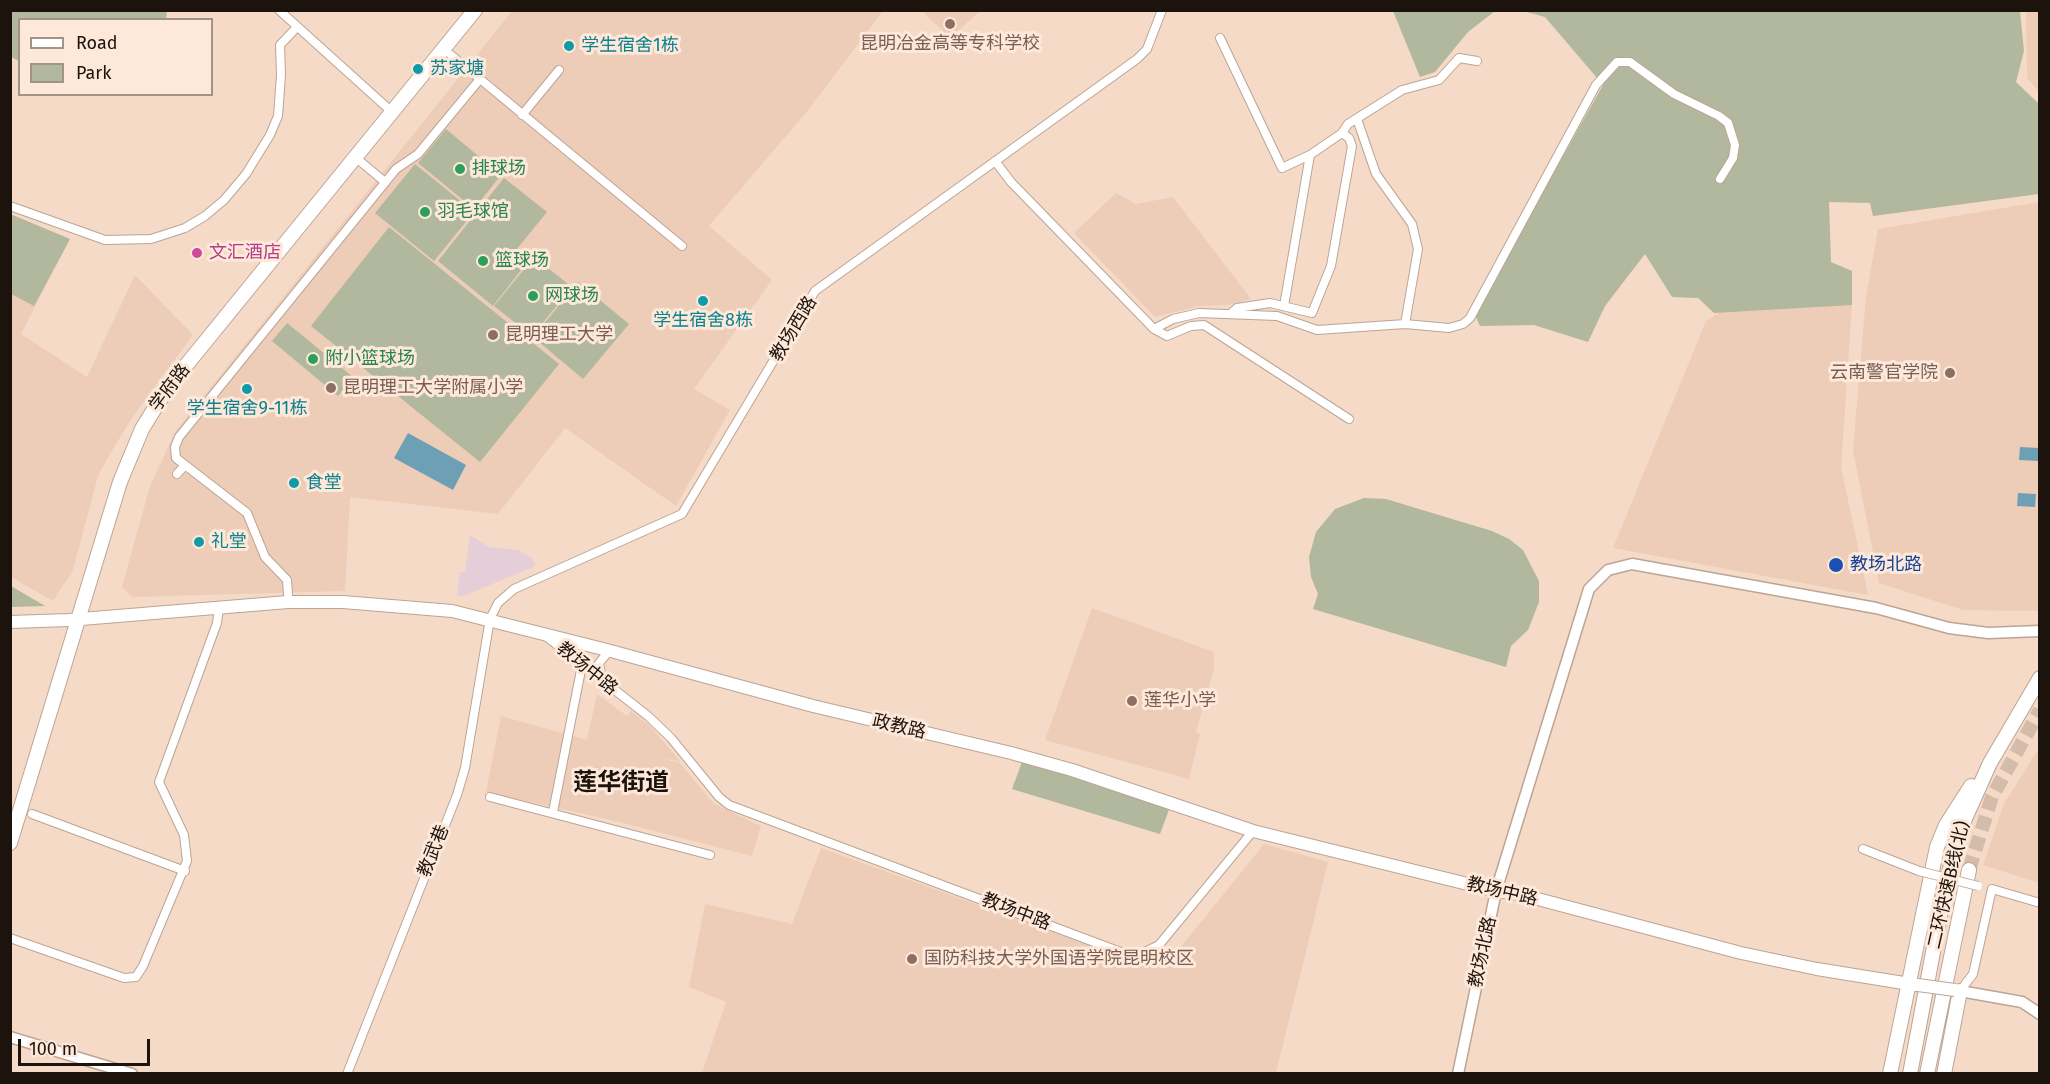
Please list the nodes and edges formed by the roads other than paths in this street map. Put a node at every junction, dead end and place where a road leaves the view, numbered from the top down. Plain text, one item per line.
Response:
1 (279, 10) edge
2 (475, 10) edge
3 (1162, 10) edge
4 (297, 27) junction
5 (1220, 38) dead end
6 (451, 55) dead end
7 (1477, 61) dead end
8 (559, 70) dead end
9 (480, 79) junction
10 (392, 112) junction
11 (522, 114) junction
12 (1357, 119) junction
13 (1342, 133) junction
14 (1310, 155) junction
15 (356, 157) junction
16 (995, 161) junction
17 (1720, 179) dead end
18 (385, 182) junction
19 (10, 206) edge
20 (682, 246) dead end
21 (1284, 306) junction
22 (1230, 314) junction
23 (1406, 324) junction
24 (1154, 329) junction
25 (1349, 419) dead end
26 (185, 465) junction
27 (177, 474) dead end
28 (288, 594) dead end
29 (219, 608) junction
30 (80, 618) junction
31 (490, 619) junction
32 (10, 622) edge
33 (2040, 631) edge
34 (543, 633) junction
35 (610, 650) junction
36 (582, 665) junction
37 (2040, 678) edge
38 (602, 681) junction
39 (2006, 734) junction
40 (490, 797) dead end
41 (553, 812) junction
42 (32, 814) dead end
43 (1253, 831) junction
44 (10, 843) edge
45 (1863, 849) dead end
46 (710, 855) dead end
47 (1969, 870) tunnel mouth
48 (185, 871) junction
49 (1992, 889) junction
50 (1496, 891) junction
51 (2040, 903) edge
52 (10, 938) edge
53 (1913, 985) junction
54 (1958, 991) junction
55 (2040, 1014) edge
56 (10, 1037) edge
57 (132, 1074) edge
58 (347, 1074) edge
59 (1458, 1074) edge
60 (1890, 1074) edge
61 (1910, 1074) edge
62 (1927, 1074) edge
63 (1944, 1074) edge

1 - 4 street
2 - 10 main road, 学府路
3 - 16 street, 教场西路
4 - 10 street
4 - 19 street
5 - 14 street
6 - 9 street
7 - 12 street
8 - 11 street
9 - 11 street
9 - 18 street
10 - 15 main road, 学府路
11 - 20 street
12 - 13 street
12 - 23 street
13 - 14 street
13 - 21 street
14 - 21 street
15 - 18 street
15 - 30 main road, 学府路
16 - 24 street
16 - 31 street, 教场西路
17 - 23 street
18 - 26 street
21 - 22 street
22 - 23 street
22 - 24 street
24 - 25 street
26 - 27 street
26 - 28 street
29 - 30 main road, 教场中路
29 - 31 main road, 教场中路
29 - 48 street
30 - 32 main road, 教场中路
30 - 44 main road, 学府路
31 - 34 main road, 教场中路
31 - 58 street, 教武巷
33 - 50 street, 教场北路
34 - 35 main road, 政教路
34 - 36 street, 教场中路
35 - 38 street
35 - 43 main road, 政教路
36 - 38 street, 教场中路
36 - 41 street
37 - 39 main road, 二环快速B线(北)
38 - 43 street, 教场中路
39 - 53 main road
39 - 61 main road, 二环快速B线(北)
40 - 41 street
41 - 46 street
42 - 48 street
43 - 50 main road, 教场中路
45 - 49 street, bridge
47 - 62 main road
48 - 52 street
49 - 51 street
49 - 54 street
50 - 53 main road, 教场中路
50 - 59 street, 教场北路
53 - 54 main road, 教场中路, bridge
53 - 60 main road
54 - 55 street
54 - 63 main road
56 - 57 street

